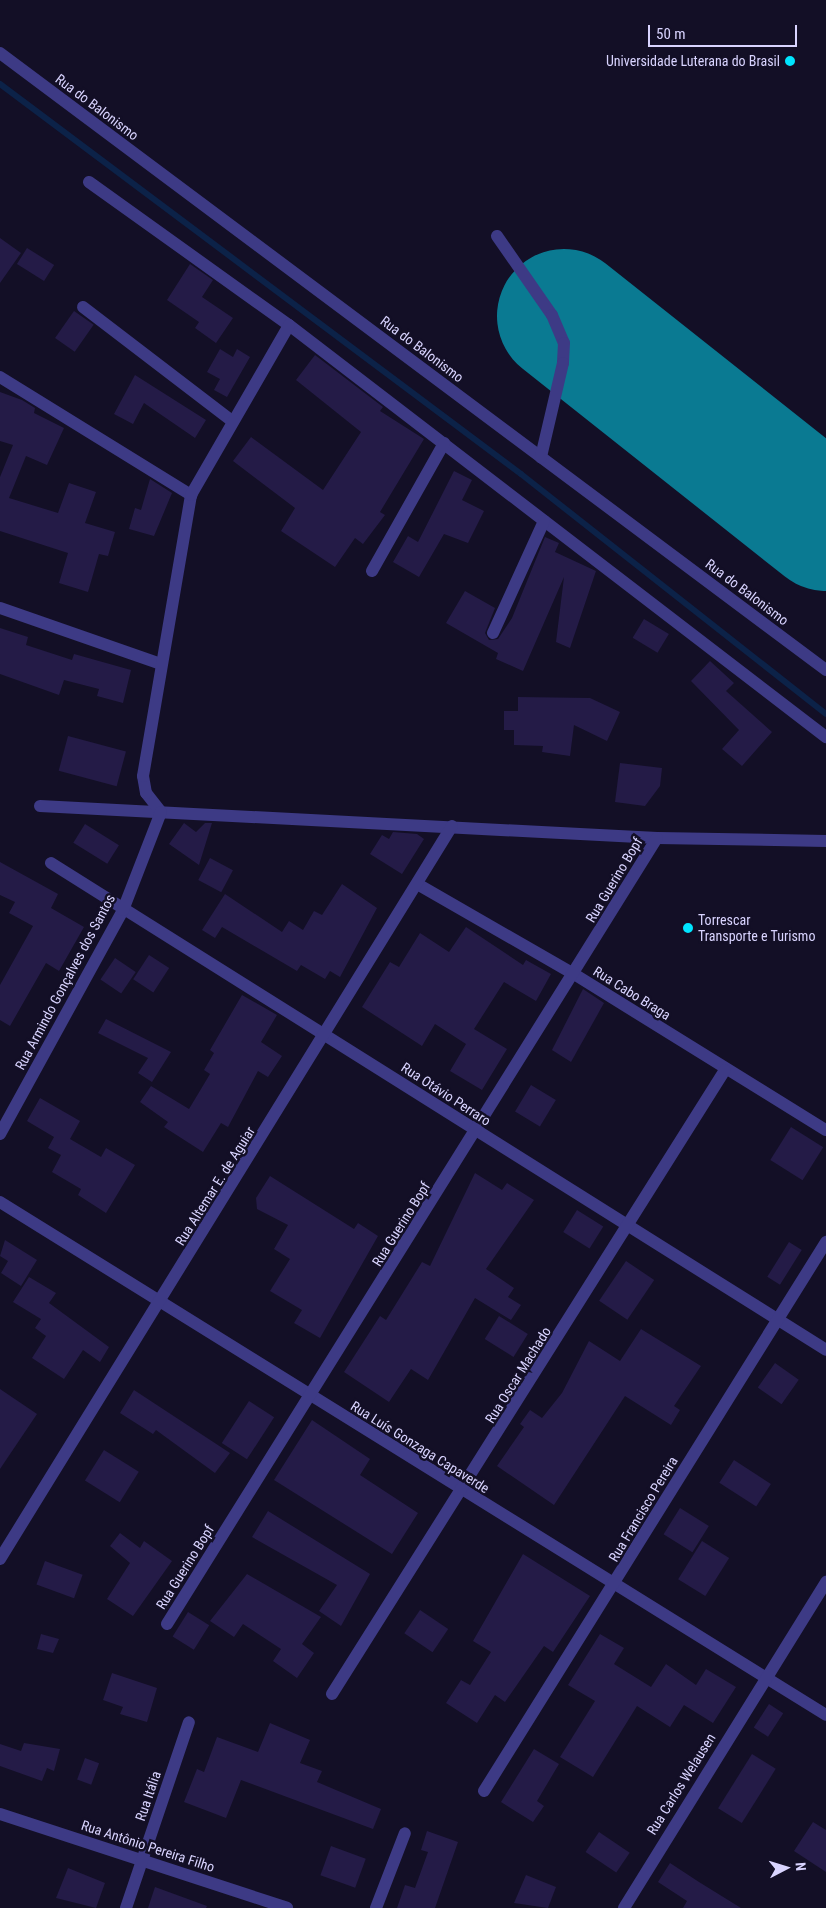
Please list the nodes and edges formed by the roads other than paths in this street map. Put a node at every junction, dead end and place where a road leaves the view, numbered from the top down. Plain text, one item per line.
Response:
1 (0, 53) edge
2 (89, 182) dead end
3 (497, 236) dead end
4 (83, 307) dead end
5 (289, 325) junction
6 (0, 377) edge
7 (230, 420) junction
8 (444, 443) junction
9 (541, 457) junction
10 (191, 495) junction
11 (544, 521) junction
12 (372, 571) dead end
13 (0, 608) edge
14 (493, 633) dead end
15 (161, 664) junction
16 (826, 670) edge
17 (826, 737) edge
18 (40, 806) dead end
19 (161, 812) junction
20 (452, 826) junction
21 (657, 838) junction
22 (826, 841) edge
23 (51, 863) dead end
24 (419, 885) junction
25 (123, 910) junction
26 (574, 974) junction
27 (327, 1034) junction
28 (725, 1070) junction
29 (826, 1130) edge
30 (476, 1132) junction
31 (0, 1134) edge
32 (0, 1202) edge
33 (628, 1227) junction
34 (826, 1242) edge
35 (162, 1300) junction
36 (777, 1319) junction
37 (826, 1350) edge
38 (310, 1397) junction
39 (462, 1491) junction
40 (0, 1559) edge
41 (826, 1582) edge
42 (614, 1585) junction
43 (167, 1624) dead end
44 (765, 1678) junction
45 (332, 1694) dead end
46 (826, 1715) edge
47 (189, 1722) dead end
48 (484, 1791) dead end
49 (0, 1814) edge
50 (405, 1833) dead end
51 (143, 1858) junction
52 (126, 1908) edge
53 (287, 1908) edge
54 (376, 1908) edge
55 (624, 1908) edge

1 - 9 street, Rua do Balonismo
2 - 5 street
3 - 9 street
4 - 7 street
5 - 7 street
5 - 8 street
6 - 10 street
7 - 10 street
8 - 11 street
8 - 12 street
9 - 16 street, Rua do Balonismo
10 - 15 street
11 - 14 street
11 - 17 street
13 - 15 street
15 - 19 street
18 - 19 street
19 - 20 street
19 - 25 street, Rua Armindo Gonçalves dos Santos
20 - 21 street
20 - 24 street, Rua Altemar E. de Aguiar
21 - 22 street
21 - 26 street, Rua Guerino Bopf
23 - 25 street, Rua Otávio Perraro
24 - 26 street, Rua Cabo Braga
24 - 27 street, Rua Altemar E. de Aguiar
25 - 27 street, Rua Otávio Perraro
25 - 31 street, Rua Armindo Gonçalves dos Santos
26 - 28 street, Rua Cabo Braga
26 - 30 street, Rua Guerino Bopf
27 - 30 street, Rua Otávio Perraro
27 - 35 street, Rua Altemar E. de Aguiar
28 - 29 street, Rua Cabo Braga
28 - 33 street, Rua Oscar Machado
30 - 33 street, Rua Otávio Perraro
30 - 38 street, Rua Guerino Bopf
32 - 35 street, Rua Luís Gonzaga Capaverde
33 - 36 street, Rua Otávio Perraro
33 - 39 street, Rua Oscar Machado
34 - 36 street, Rua Francisco Pereira
35 - 38 street, Rua Luís Gonzaga Capaverde
35 - 40 street, Rua Altemar E. de Aguiar
36 - 37 street, Rua Otávio Perraro
36 - 42 street, Rua Francisco Pereira
38 - 39 street, Rua Luís Gonzaga Capaverde
38 - 43 street, Rua Guerino Bopf
39 - 42 street, Rua Luís Gonzaga Capaverde
39 - 45 street, Rua Oscar Machado
41 - 44 street, Rua Carlos Welausen
42 - 44 street, Rua Luís Gonzaga Capaverde
42 - 48 street, Rua Francisco Pereira
44 - 46 street, Rua Luís Gonzaga Capaverde
44 - 55 street, Rua Carlos Welausen
47 - 51 street, Rua Itália
49 - 51 street, Rua Antônio Pereira Filho
50 - 54 street
51 - 52 street, Rua Itália
51 - 53 street, Rua Antônio Pereira Filho

